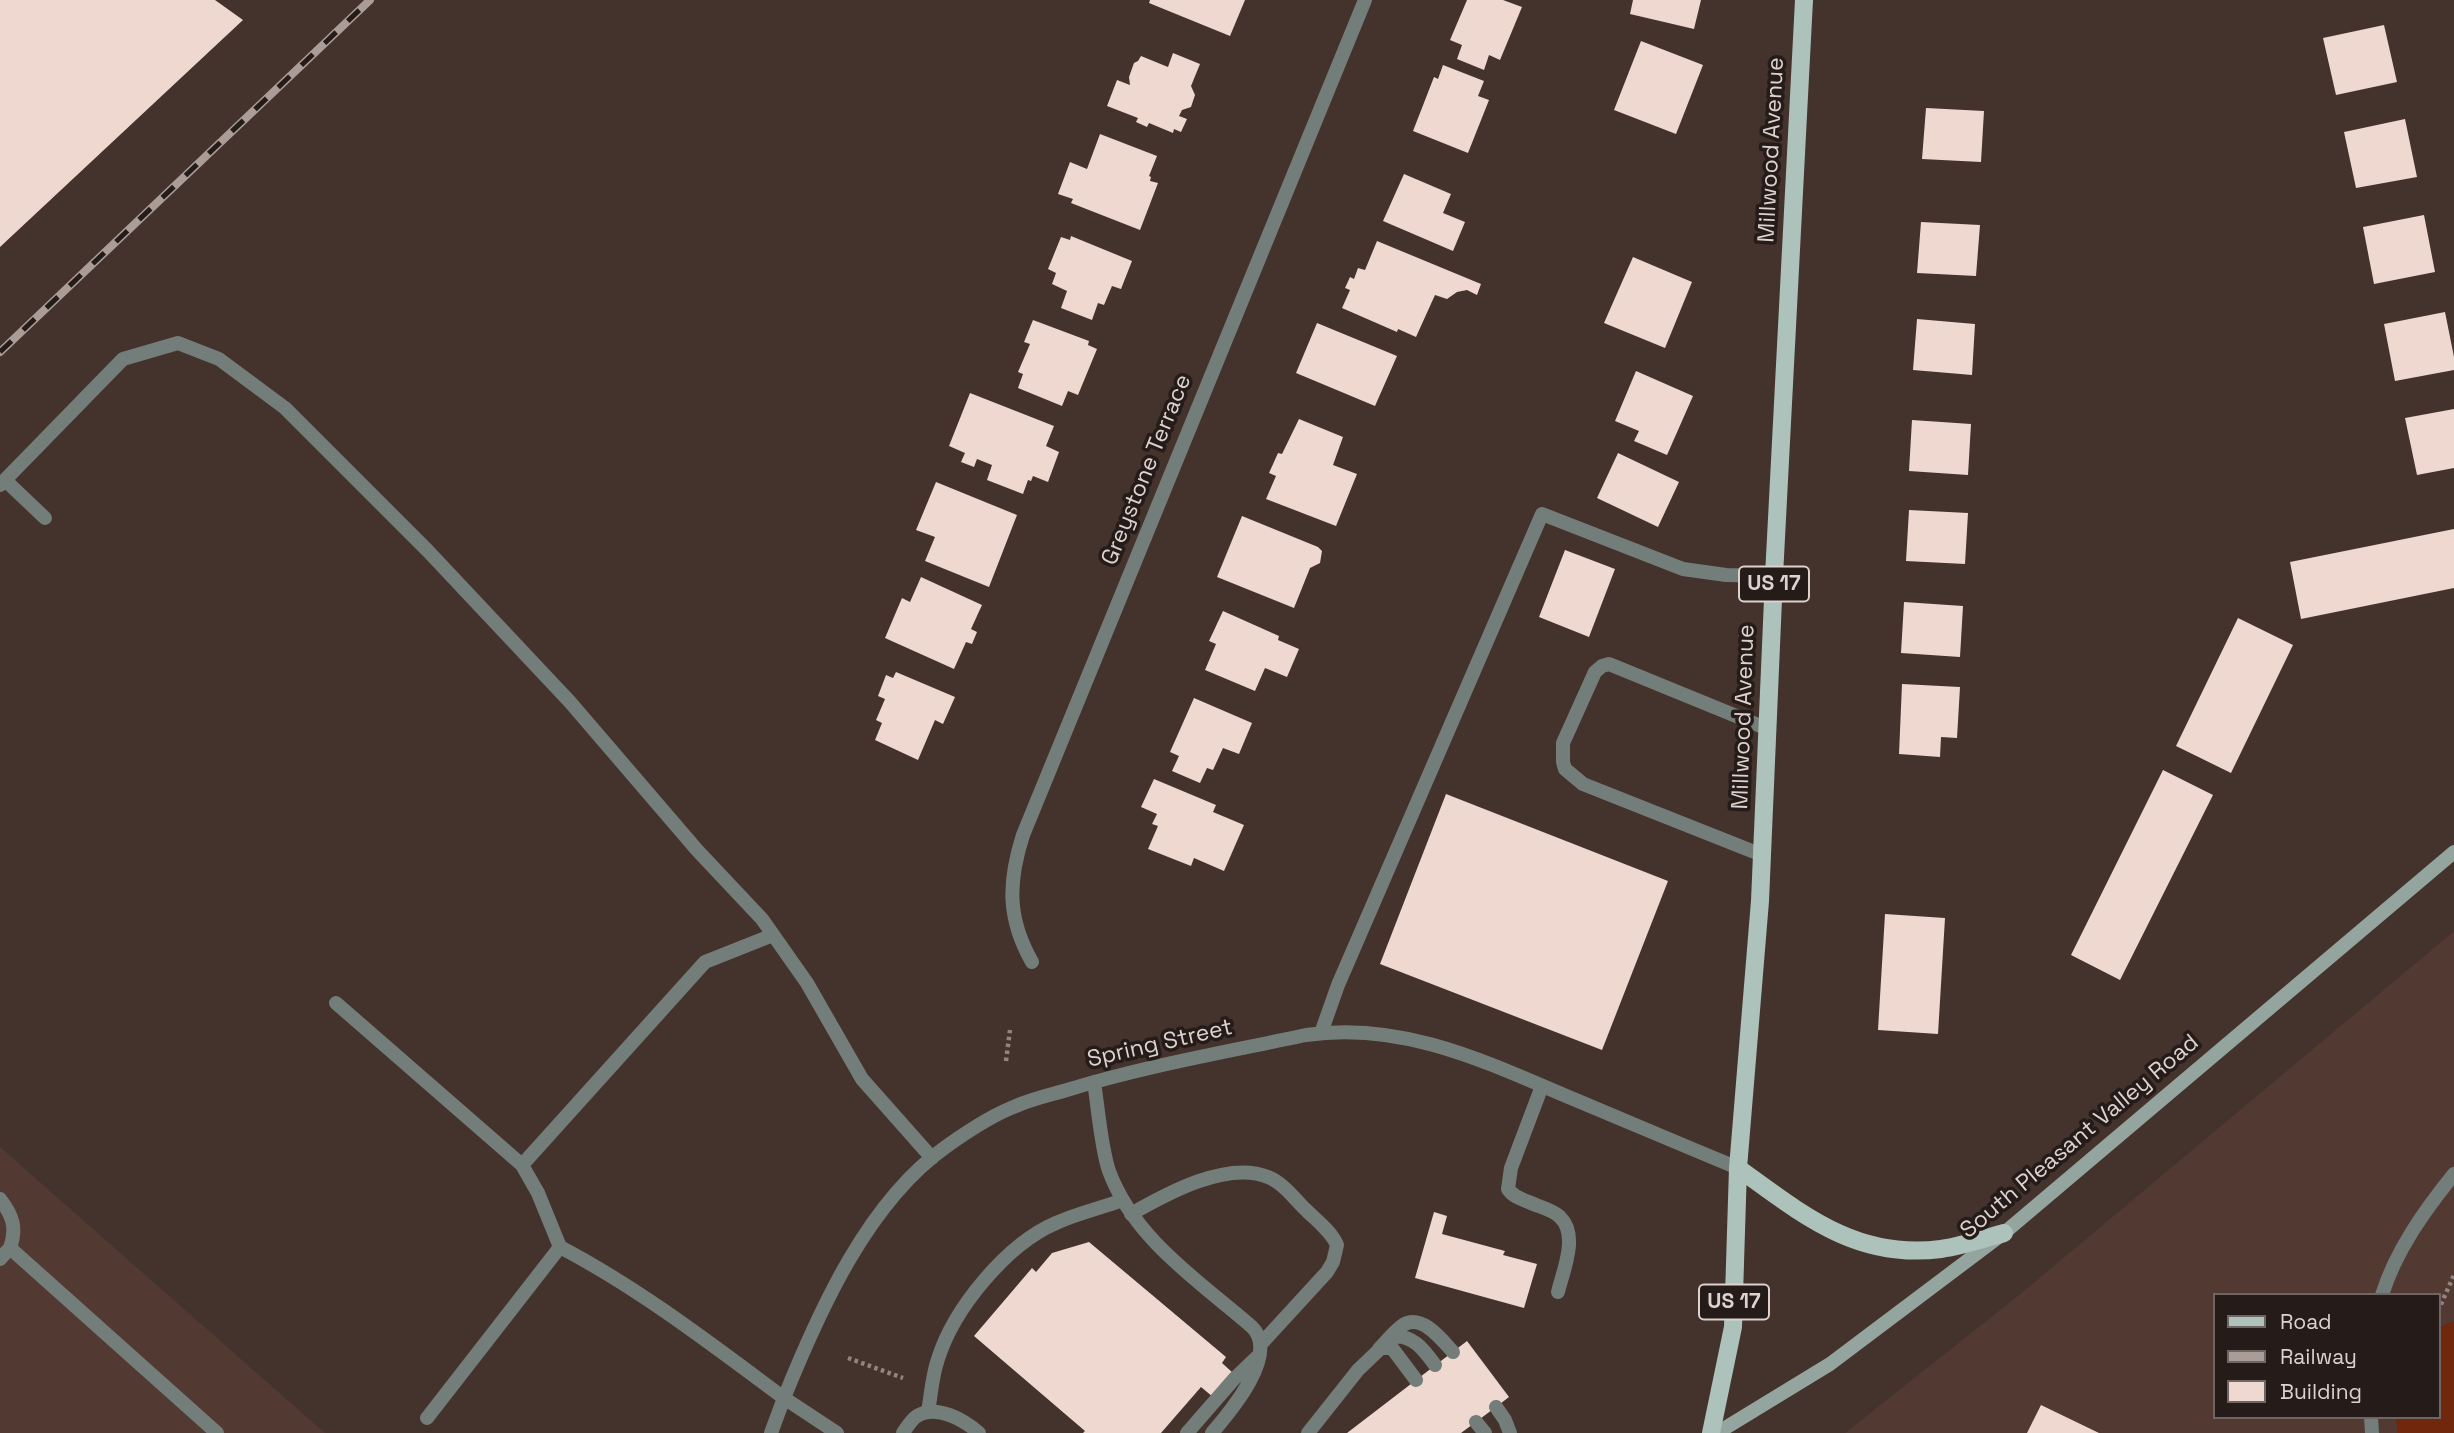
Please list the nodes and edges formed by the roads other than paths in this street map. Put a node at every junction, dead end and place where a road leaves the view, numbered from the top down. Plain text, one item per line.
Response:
1 (1364, 0) edge
2 (1804, 0) edge
3 (2, 483) edge
4 (45, 518) dead end
5 (1774, 576) junction
6 (1768, 729) junction
7 (2454, 852) edge
8 (1762, 855) junction
9 (773, 935) junction
10 (1032, 962) dead end
11 (336, 1003) dead end
12 (1321, 1033) junction
13 (1094, 1082) junction
14 (1542, 1086) junction
15 (932, 1158) junction
16 (522, 1165) junction
17 (1738, 1168) junction
18 (2454, 1174) edge
19 (0, 1199) edge
20 (1123, 1200) junction
21 (1130, 1214) junction
22 (2004, 1233) junction
23 (560, 1247) junction
24 (5, 1253) edge
25 (1558, 1292) dead end
26 (2383, 1293) edge
27 (1391, 1337) junction
28 (1379, 1349) junction
29 (1259, 1351) junction
30 (1453, 1352) dead end
31 (1436, 1365) dead end
32 (1416, 1380) dead end
33 (784, 1398) junction
34 (1496, 1407) dead end
35 (928, 1412) junction
36 (427, 1418) dead end
37 (217, 1433) edge
38 (771, 1433) edge
39 (837, 1433) edge
40 (903, 1433) edge
41 (979, 1433) edge
42 (1187, 1433) edge
43 (1212, 1433) edge
44 (1308, 1433) edge
45 (1510, 1433) edge
46 (1711, 1433) edge
47 (1717, 1433) edge

1 - 10 street, Greystone Terrace
2 - 5 main road, Millwood Avenue / US 17
3 - 4 street
3 - 9 street
5 - 6 main road, Millwood Avenue / US 17
5 - 12 street
6 - 8 main road, Millwood Avenue / US 17
6 - 8 street
7 - 22 main road, South Pleasant Valley Road
8 - 17 main road, Millwood Avenue / US 17
9 - 15 street
9 - 16 street
11 - 16 street
12 - 13 street, Spring Street
12 - 14 street, Spring Street
13 - 15 street, Spring Street
13 - 20 street
14 - 17 street, Spring Street
14 - 25 street
15 - 33 street, Spring Street
16 - 23 street
17 - 22 main road
17 - 46 main road, Millwood Avenue / US 17
18 - 26 street
19 - 24 street
20 - 21 street
20 - 35 street
21 - 29 street
21 - 29 street
22 - 47 main road, South Pleasant Valley Road
23 - 33 street
23 - 36 street
24 - 37 street
27 - 28 street
27 - 30 street
27 - 31 street
28 - 32 street
28 - 44 street
29 - 42 street
29 - 43 street
33 - 38 street, Spring Street
33 - 39 street
34 - 45 street
35 - 40 street
35 - 41 street

